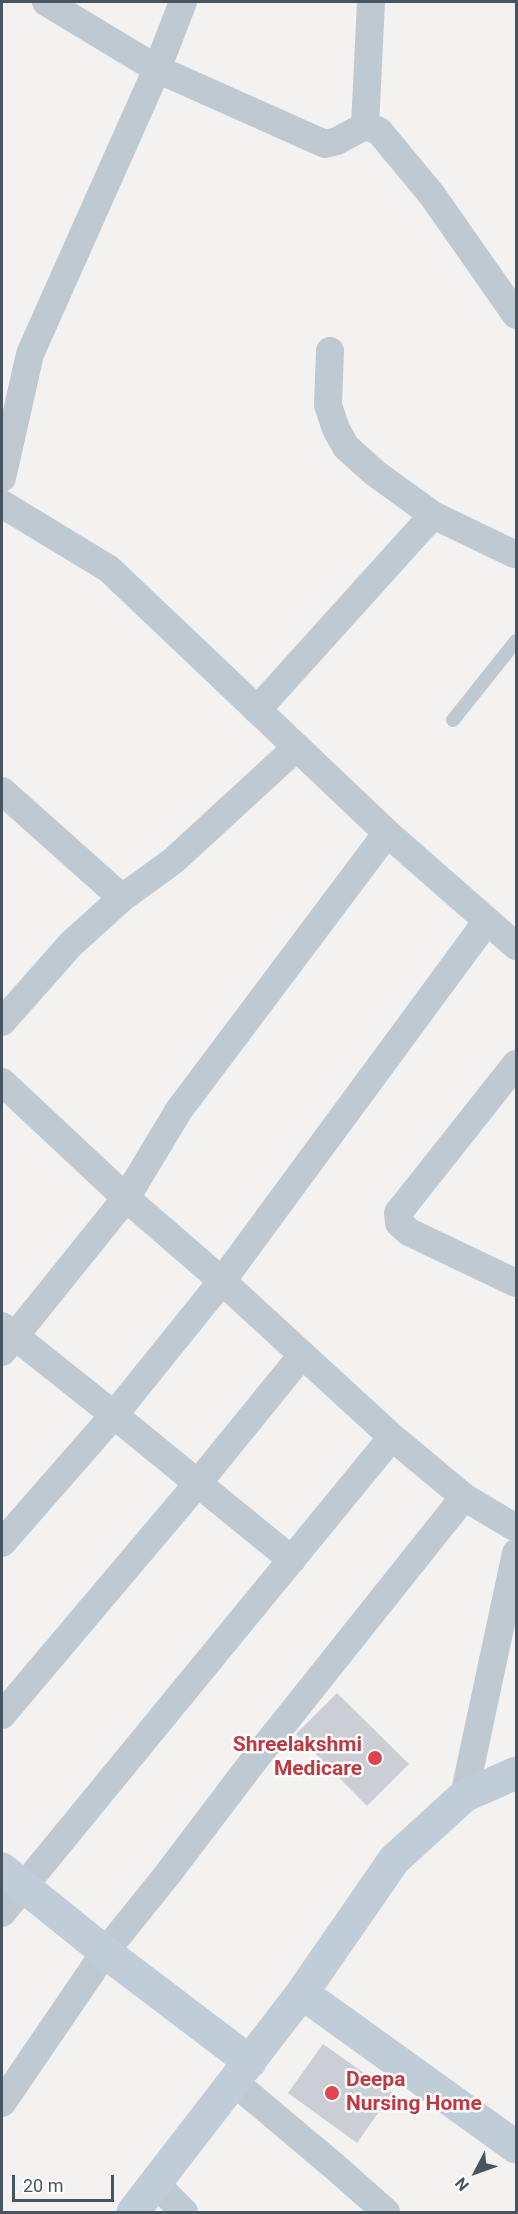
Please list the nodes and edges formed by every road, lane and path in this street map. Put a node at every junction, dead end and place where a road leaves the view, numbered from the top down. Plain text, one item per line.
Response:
1 (46, 2) edge
2 (183, 2) edge
3 (371, 2) edge
4 (157, 69) junction
5 (365, 126) junction
6 (516, 315) edge
7 (330, 351) dead end
8 (2, 478) edge
9 (2, 504) edge
10 (433, 515) junction
11 (514, 554) dead end
12 (516, 641) edge
13 (257, 710) junction
14 (453, 720) dead end
15 (297, 747) junction
16 (2, 790) edge
17 (387, 833) junction
18 (122, 898) junction
19 (487, 921) junction
20 (516, 946) edge
21 (2, 1022) edge
22 (516, 1064) edge
23 (2, 1082) edge
24 (126, 1198) junction
25 (222, 1281) junction
26 (516, 1283) edge
27 (6, 1339) edge
28 (302, 1355) junction
29 (114, 1415) junction
30 (392, 1437) junction
31 (198, 1483) junction
32 (464, 1497) junction
33 (516, 1528) edge
34 (2, 1542) edge
35 (516, 1553) edge
36 (292, 1560) junction
37 (2, 1715) edge
38 (516, 1773) edge
39 (464, 1796) junction
40 (13, 1878) edge
41 (2, 1913) edge
42 (105, 1952) junction
43 (302, 1994) junction
44 (242, 2072) junction
45 (2, 2103) edge
46 (516, 2147) edge
47 (156, 2184) junction
48 (133, 2212) edge
49 (184, 2212) edge
50 (386, 2212) edge

1 - 4 street
2 - 4 street
3 - 5 street
4 - 5 street
4 - 8 street
5 - 6 street
7 - 10 street
9 - 13 street
10 - 11 street
10 - 13 street
12 - 14 lane
13 - 15 street
15 - 17 street
15 - 18 street
16 - 18 street
17 - 19 street
17 - 24 street
18 - 21 street
19 - 20 street
19 - 25 street
22 - 26 street
23 - 24 street
24 - 25 street
24 - 27 street
25 - 28 street
25 - 29 street
27 - 29 street
28 - 30 street
28 - 31 street
29 - 31 street
29 - 34 street
30 - 32 street
30 - 36 street
31 - 36 street
31 - 37 street
32 - 33 street
32 - 42 street
35 - 39 street
36 - 40 street
38 - 39 street
39 - 43 street
40 - 41 street
40 - 42 street
42 - 44 street
42 - 45 street
43 - 44 street
43 - 46 street
44 - 47 street
44 - 50 street
47 - 48 street
47 - 49 street

